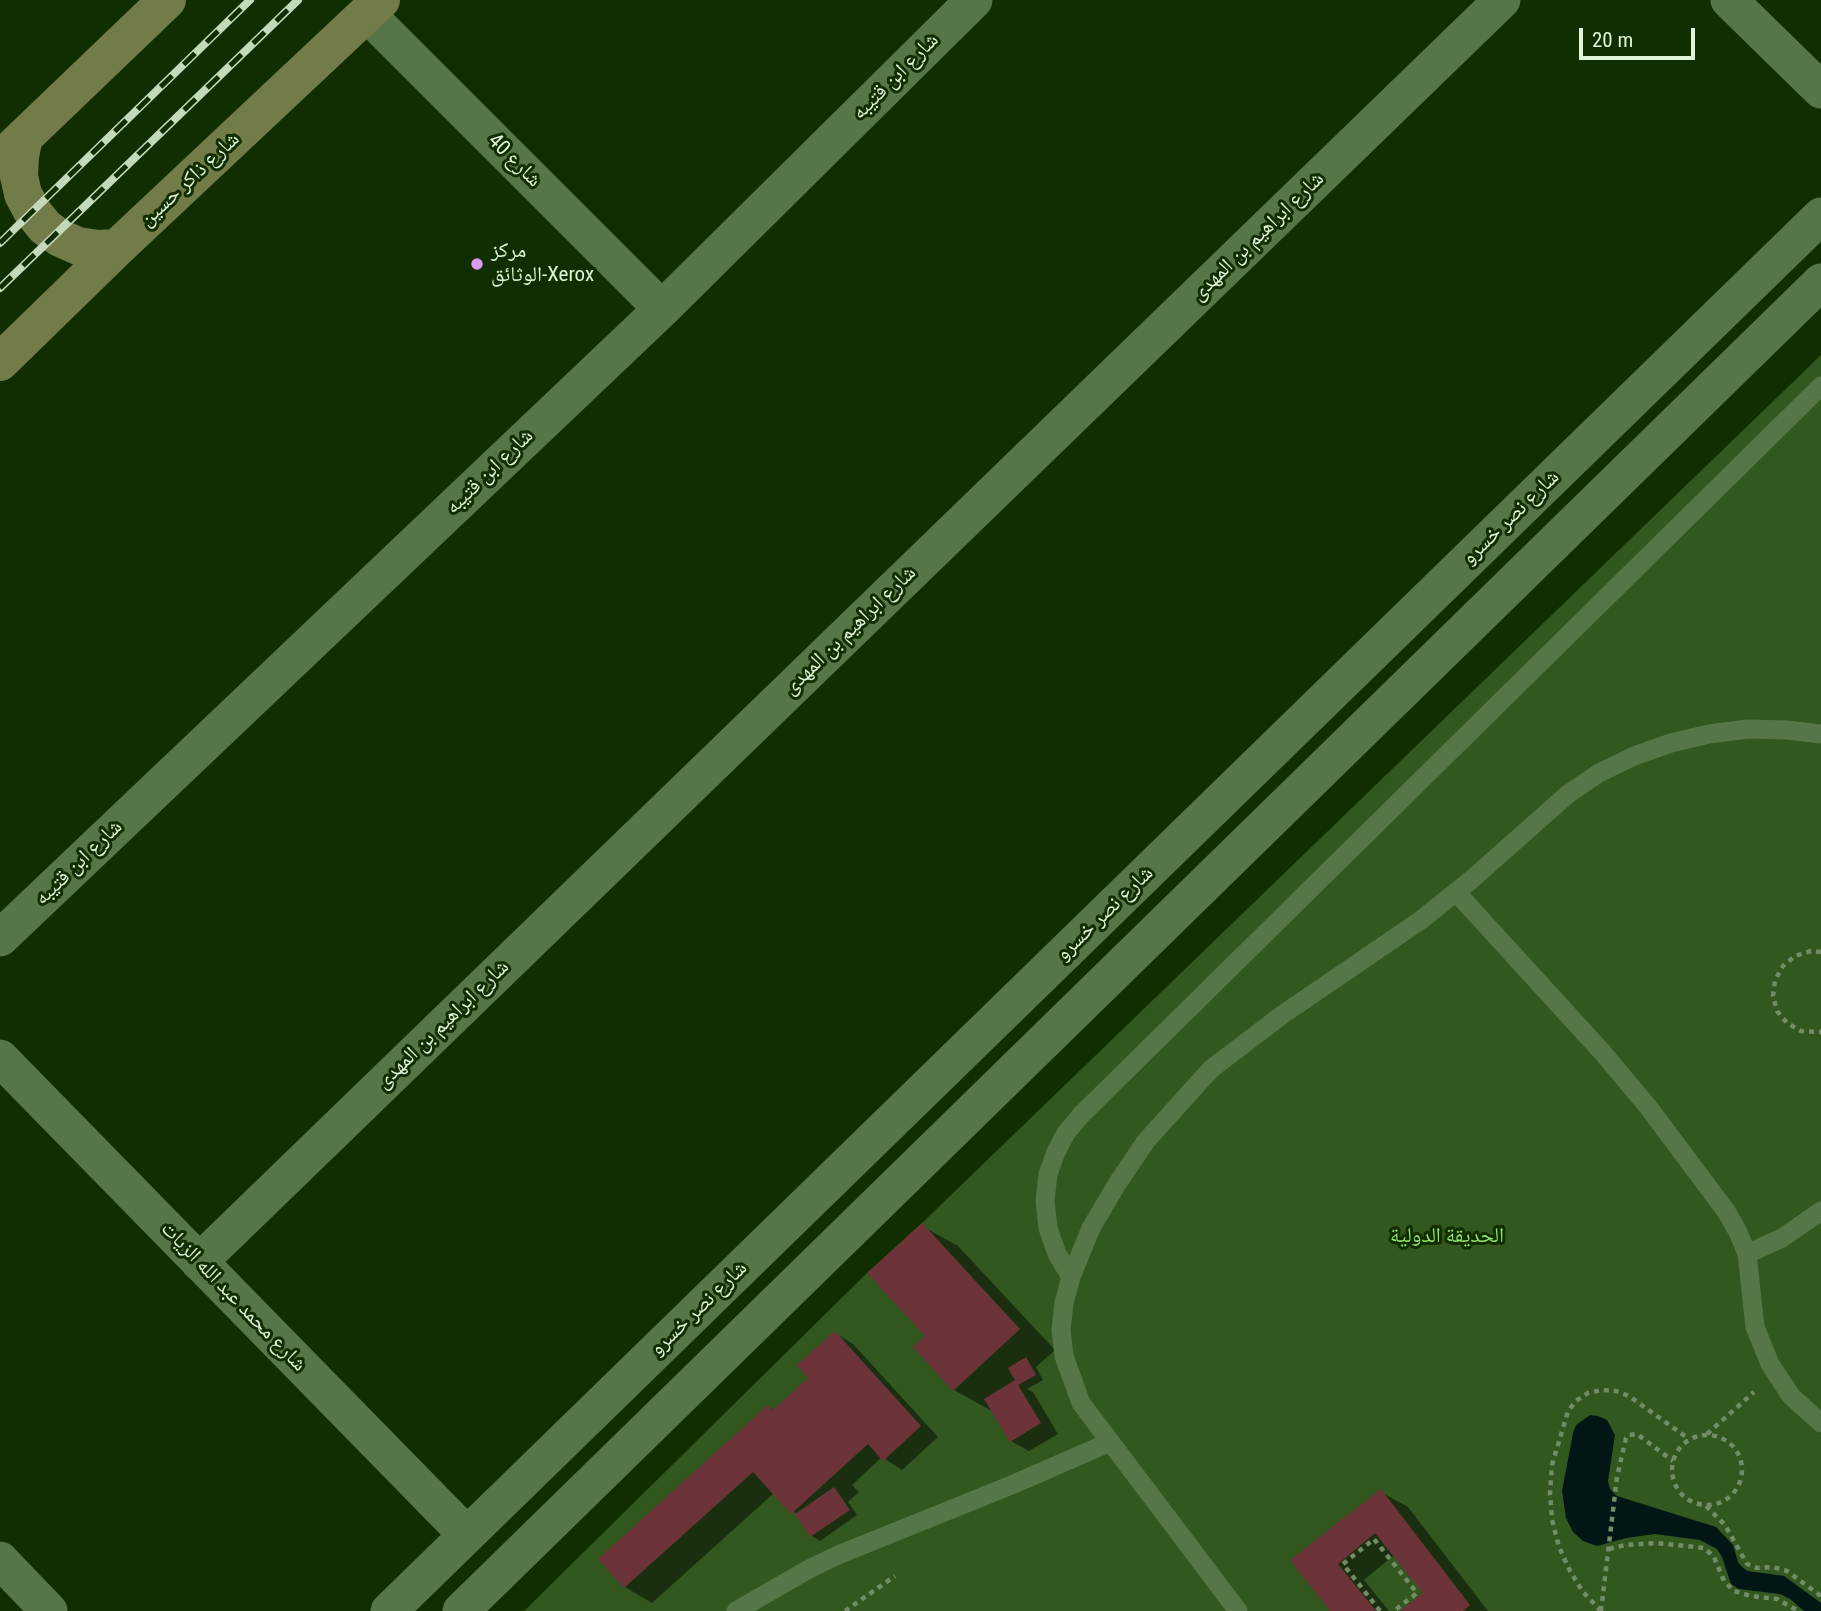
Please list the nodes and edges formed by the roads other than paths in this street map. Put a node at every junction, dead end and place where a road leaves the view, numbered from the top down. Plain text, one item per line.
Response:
1 (167, 0) edge
2 (974, 0) edge
3 (1502, 0) edge
4 (1729, 0) edge
5 (374, 7) edge
6 (1821, 90) edge
7 (12, 148) edge
8 (1818, 227) edge
9 (117, 248) junction
10 (1821, 282) edge
11 (662, 309) junction
12 (0, 362) edge
13 (1821, 386) edge
14 (1821, 734) edge
15 (1456, 892) junction
16 (0, 938) edge
17 (0, 1058) edge
18 (1821, 1212) edge
19 (1747, 1254) junction
20 (199, 1262) junction
21 (1070, 1277) junction
22 (1821, 1423) edge
23 (1110, 1442) junction
24 (467, 1535) junction
25 (0, 1560) edge
26 (50, 1611) edge
27 (389, 1611) edge
28 (461, 1611) edge
29 (736, 1611) edge
30 (1238, 1611) edge

1 - 7 main road
2 - 11 street, شارع ابن قتيبه
3 - 20 street, شارع ابراهيم بن المهدى
4 - 6 street
5 - 9 main road, شارع ذاكر حسين
5 - 11 street, شارع 40
7 - 9 main road
8 - 24 street, شارع نصر خسرو
9 - 12 main road, شارع ذاكر حسين
10 - 28 street
11 - 16 street, شارع ابن قتيبه
13 - 21 lane
14 - 15 lane
15 - 19 lane
15 - 21 lane
17 - 20 street, شارع محمد عبد الله الزيات
18 - 19 lane
19 - 22 lane
20 - 24 street, شارع محمد عبد الله الزيات
21 - 23 lane
23 - 29 lane
23 - 30 lane
24 - 27 street, شارع نصر خسرو
25 - 26 street

